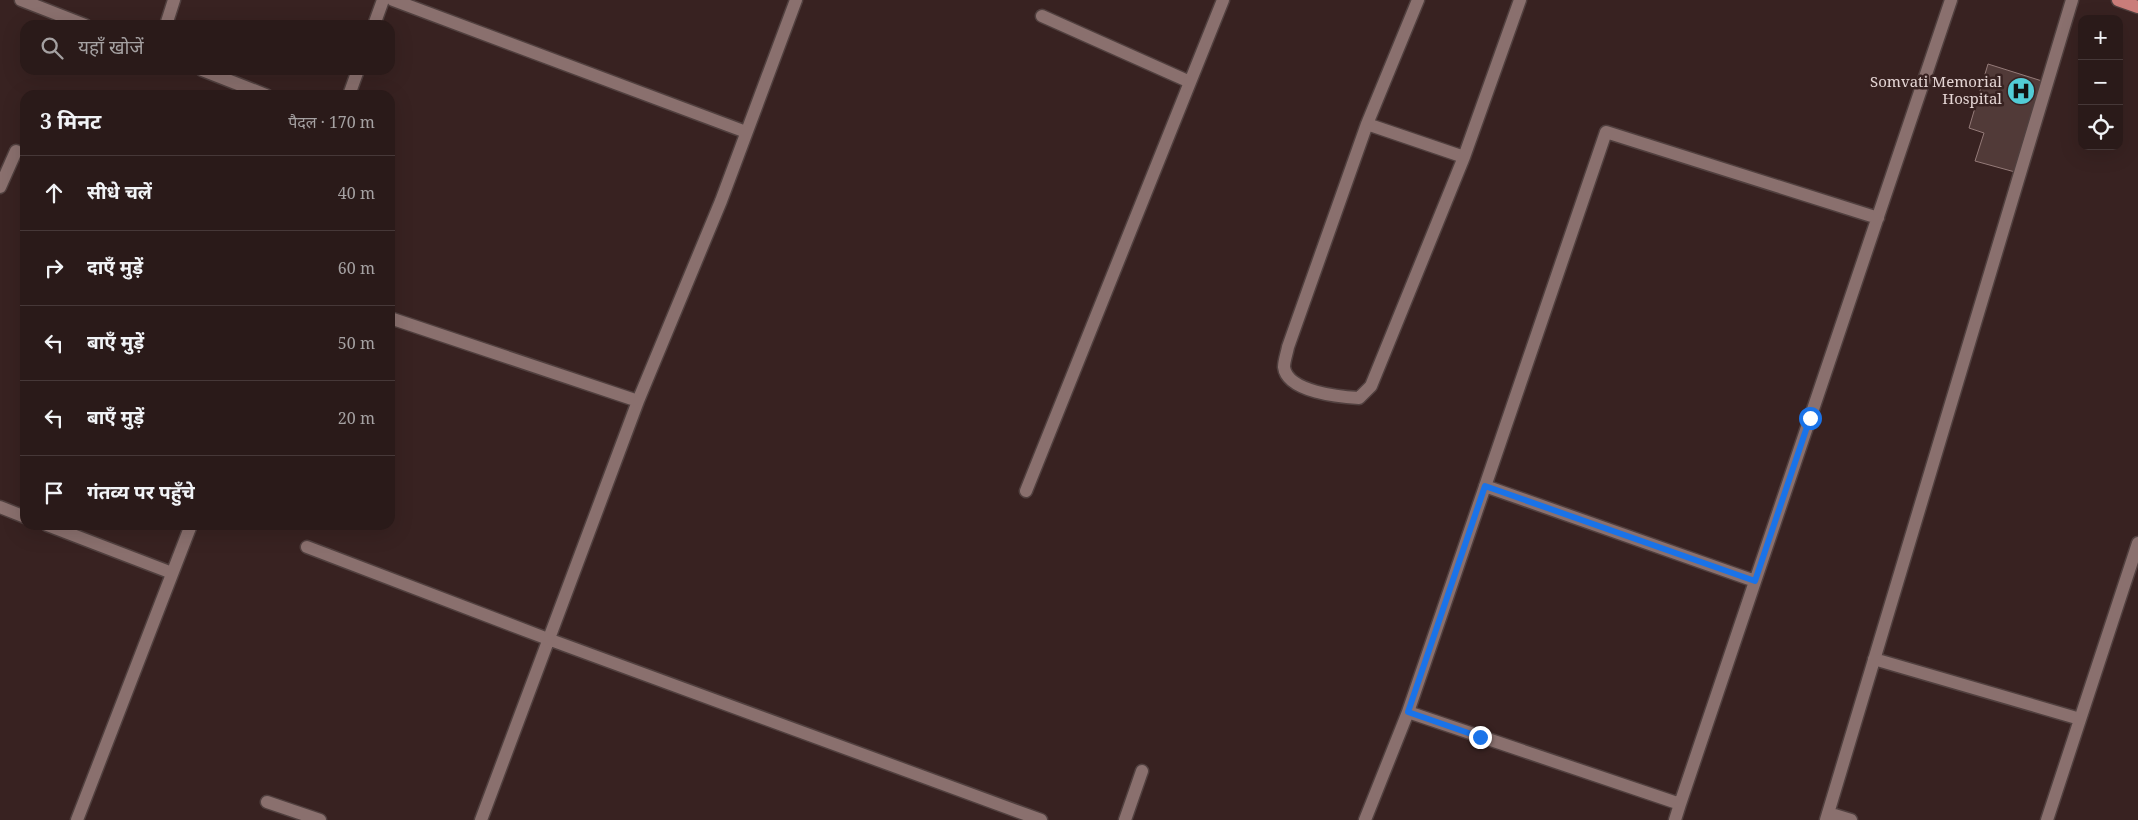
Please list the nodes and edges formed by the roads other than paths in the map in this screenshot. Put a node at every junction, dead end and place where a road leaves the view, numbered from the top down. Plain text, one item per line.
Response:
1 (21, 0) edge
2 (174, 0) edge
3 (383, 0) edge
4 (393, 0) edge
5 (796, 0) edge
6 (1223, 0) edge
7 (1418, 0) edge
8 (1520, 0) edge
9 (1951, 0) edge
10 (2072, 0) edge
11 (2118, 0) edge
12 (2138, 7) edge
13 (1042, 16) dead end
14 (72, 20) edge
15 (168, 20) edge
16 (376, 20) edge
17 (215, 75) edge
18 (356, 75) edge
19 (1190, 82) junction
20 (253, 90) edge
21 (351, 90) edge
22 (1367, 124) junction
23 (746, 132) junction
24 (16, 151) dead end
25 (1464, 157) junction
26 (0, 187) edge
27 (1878, 218) junction
28 (395, 320) edge
29 (638, 401) junction
30 (1485, 486) junction
31 (1026, 491) dead end
32 (0, 507) edge
33 (20, 515) edge
34 (60, 530) edge
35 (189, 530) edge
36 (2138, 543) edge
37 (307, 547) dead end
38 (172, 573) junction
39 (1755, 581) junction
40 (548, 638) junction
41 (1874, 659) junction
42 (1408, 712) junction
43 (2080, 719) junction
44 (1142, 771) dead end
45 (267, 802) dead end
46 (1680, 804) junction
47 (1827, 816) edge
48 (77, 820) edge
49 (320, 820) edge
50 (481, 820) edge
51 (1040, 820) edge
52 (1125, 820) edge
53 (1365, 820) edge
54 (1675, 820) edge
55 (1851, 820) edge
56 (2047, 820) edge

1 - 14 street
2 - 15 street
3 - 16 street
4 - 23 street
5 - 23 street
6 - 19 street
7 - 22 street
8 - 25 street
9 - 27 street
10 - 41 street
11 - 12 main road
13 - 19 street
17 - 20 street
18 - 21 street
19 - 31 street
22 - 25 street
22 - 25 street
23 - 29 street
24 - 26 street
27 - 30 street
27 - 39 street
28 - 29 street
29 - 40 street
30 - 39 street
30 - 42 street
32 - 33 street
34 - 38 street
35 - 38 street
36 - 43 street
37 - 40 street
38 - 48 street
39 - 46 street
40 - 50 street
40 - 51 street
41 - 43 street
41 - 47 street
42 - 46 street
42 - 53 street
43 - 56 street
44 - 52 street
45 - 49 street
46 - 54 street
47 - 55 street

